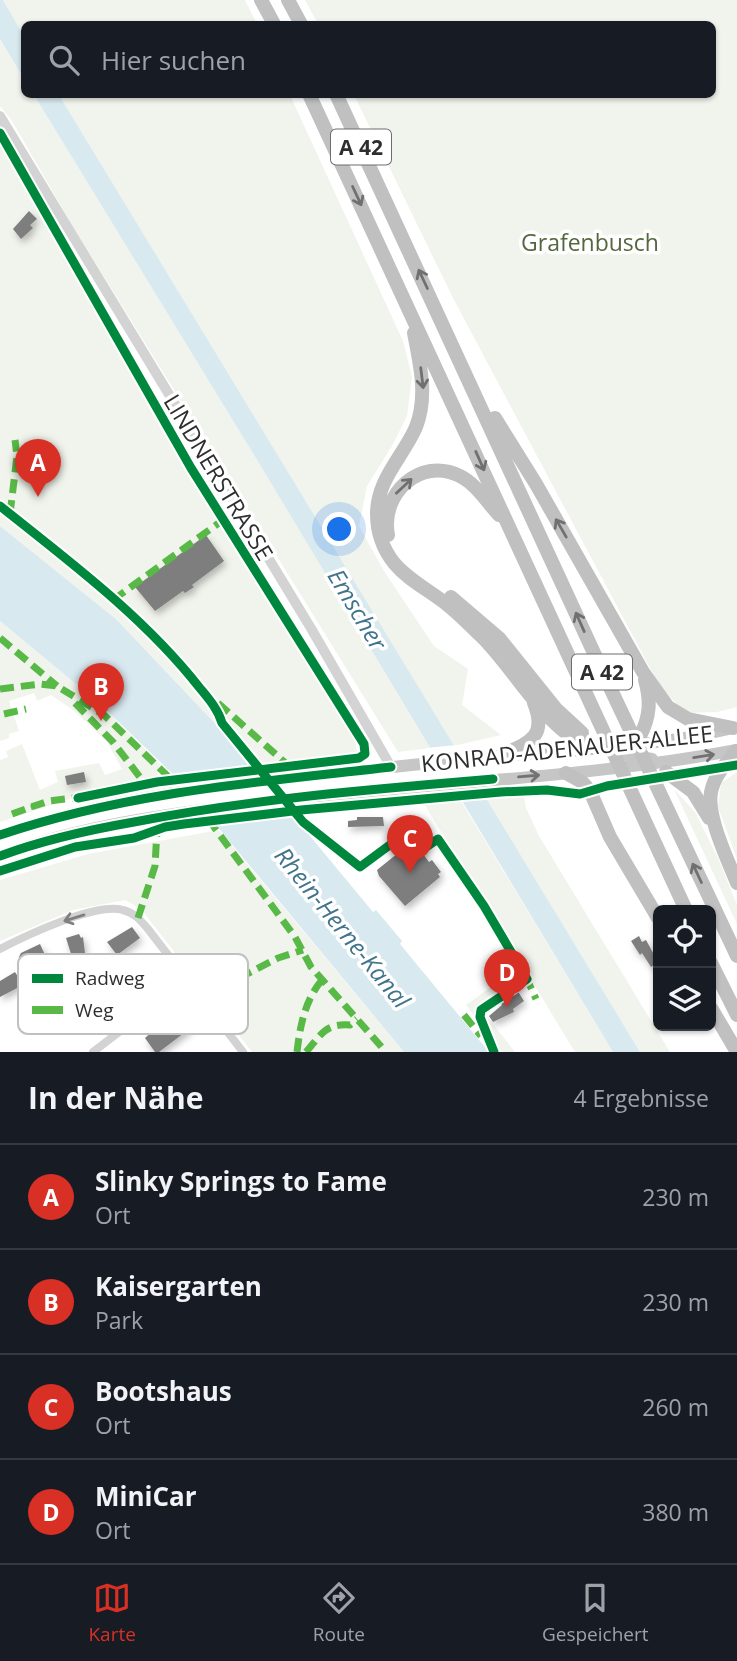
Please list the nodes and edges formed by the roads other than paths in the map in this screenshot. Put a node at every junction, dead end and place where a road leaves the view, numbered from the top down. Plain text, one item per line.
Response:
1 (261, 0) edge
2 (288, 0) edge
3 (272, 21) edge
4 (299, 21) edge
5 (311, 98) edge
6 (338, 98) edge
7 (0, 116) edge
8 (410, 310) junction
9 (472, 385) junction
10 (511, 530) junction
11 (643, 672) junction
12 (525, 686) junction
13 (735, 728) edge
14 (613, 748) junction
15 (736, 750) edge
16 (500, 756) junction
17 (667, 766) junction
18 (391, 767) junction
19 (566, 773) junction
20 (402, 787) junction
21 (0, 835) edge
22 (0, 856) edge
23 (726, 856) junction
24 (737, 883) edge
25 (684, 905) edge
26 (653, 910) edge
27 (0, 949) edge
28 (166, 954) edge
29 (737, 956) edge
30 (714, 968) edge
31 (737, 1015) edge
32 (716, 1016) edge
33 (116, 1034) edge
34 (229, 1034) edge
35 (93, 1052) edge
36 (243, 1052) edge
37 (737, 1052) edge

1 - 3 highway
2 - 4 highway
5 -> 8 highway, A 42
9 -> 6 highway, A 42
7 - 18 street, LINDNERSTRASSE
8 -> 10 highway, A 42
8 -> 12 highway
11 -> 9 highway
29 -> 9 highway, A 42
14 -> 10 highway
10 - 25 highway, A 42
11 - 13 highway
11 - 14 highway
12 - 14 highway
12 - 16 highway
13 - 14 main road, KONRAD-ADENAUER-ALLEE
14 - 16 main road, KONRAD-ADENAUER-ALLEE
14 - 17 main road
14 - 17 main road, KONRAD-ADENAUER-ALLEE
14 - 19 main road, KONRAD-ADENAUER-ALLEE
17 -> 15 main road, KONRAD-ADENAUER-ALLEE
15 - 23 highway
16 - 18 main road, KONRAD-ADENAUER-ALLEE
17 - 23 highway
18 - 20 main road, KONRAD-ADENAUER-ALLEE
18 - 21 main road, KONRAD-ADENAUER-ALLEE
20 -> 19 main road, KONRAD-ADENAUER-ALLEE
19 - 26 highway
20 - 22 main road, KONRAD-ADENAUER-ALLEE
23 - 24 highway
28 -> 27 street
30 - 31 highway
32 - 37 highway
33 - 35 street
34 - 36 street

